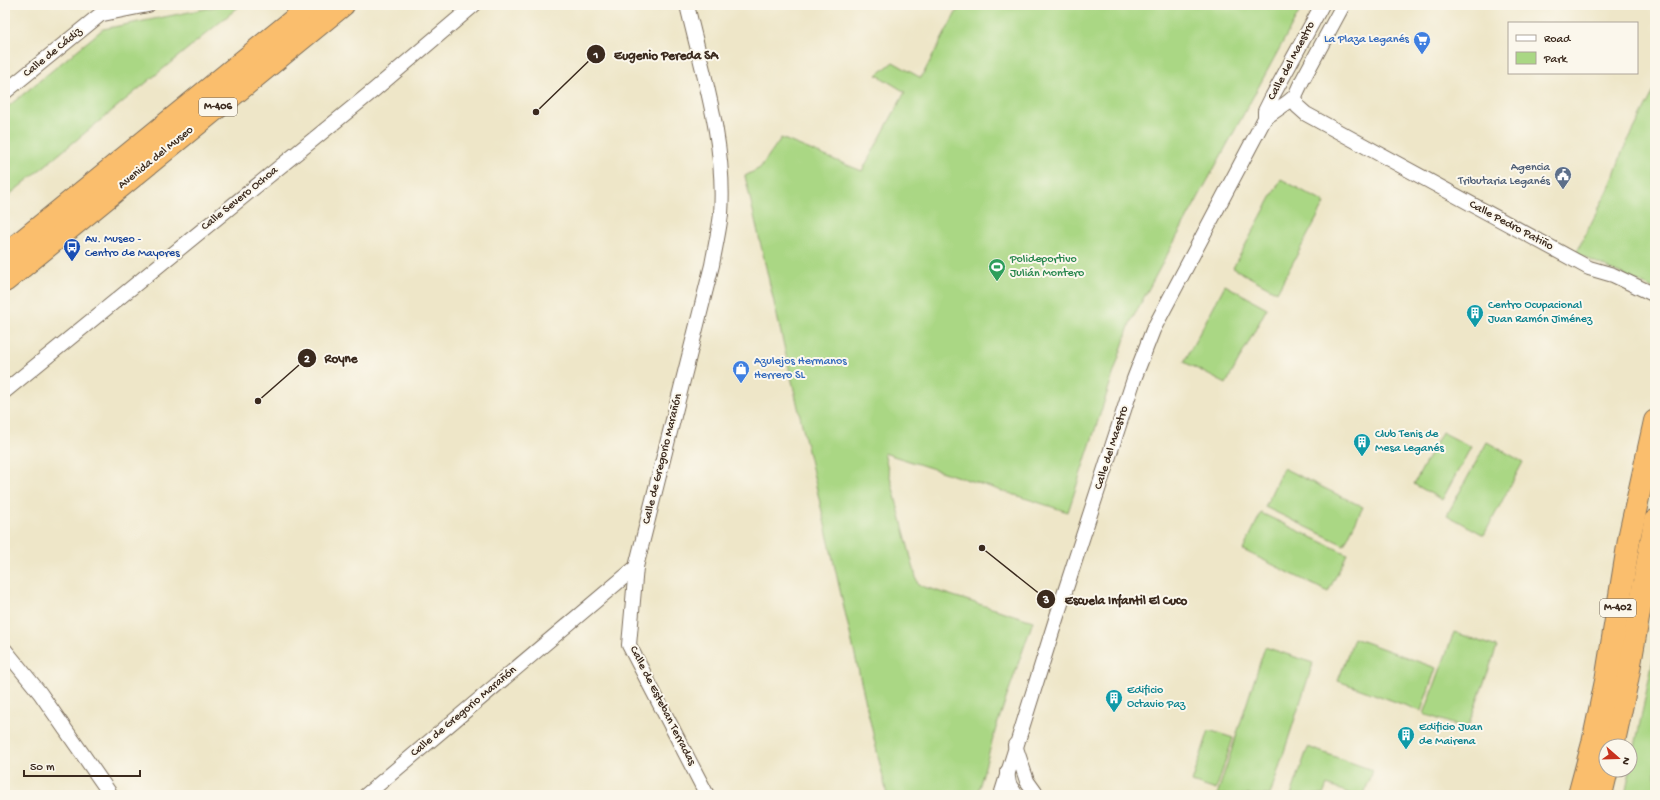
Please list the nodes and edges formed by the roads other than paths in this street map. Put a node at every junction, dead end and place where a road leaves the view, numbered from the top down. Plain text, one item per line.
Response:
1 (112, 5) edge
2 (148, 5) edge
3 (312, 5) edge
4 (343, 5) edge
5 (474, 5) edge
6 (687, 5) edge
7 (1322, 5) edge
8 (1343, 5) edge
9 (102, 14) junction
10 (5, 92) edge
11 (1295, 96) junction
12 (1265, 118) junction
13 (5, 255) edge
14 (5, 281) edge
15 (1655, 295) edge
16 (5, 391) edge
17 (1655, 421) edge
18 (1655, 521) edge
19 (636, 567) junction
20 (5, 650) edge
21 (1615, 738) edge
22 (1015, 745) junction
23 (1008, 772) junction
24 (1605, 778) edge
25 (111, 795) edge
26 (366, 795) edge
27 (707, 795) edge
28 (1001, 795) edge
29 (1016, 795) edge
30 (1038, 795) edge
31 (1579, 795) edge
32 (1601, 795) edge

1 - 9 street, Calle de Cádiz
2 - 9 street, Calle de Cádiz
3 - 13 highway, Avenida del Museo / M-406
4 - 14 highway, Avenida del Museo / M-406
5 - 16 street, Calle Severo Ochoa
6 - 19 street, Calle de Gregorio Marañón
7 - 12 street, Calle del Maestro
8 - 11 street, Calle del Maestro
9 - 10 street, Calle de Cádiz
11 - 12 street, Calle del Maestro
11 - 15 street, Calle Pedro Patiño
12 - 22 street, Calle del Maestro
17 - 31 highway, M-402
18 - 21 highway, M-402
19 - 26 street, Calle de Gregorio Marañón
19 - 27 street, Calle de Esteban Terradas
20 - 25 street
22 - 23 street, Calle del Maestro
22 - 30 street
23 - 28 street, Calle del Maestro
23 - 29 street
24 - 32 highway

